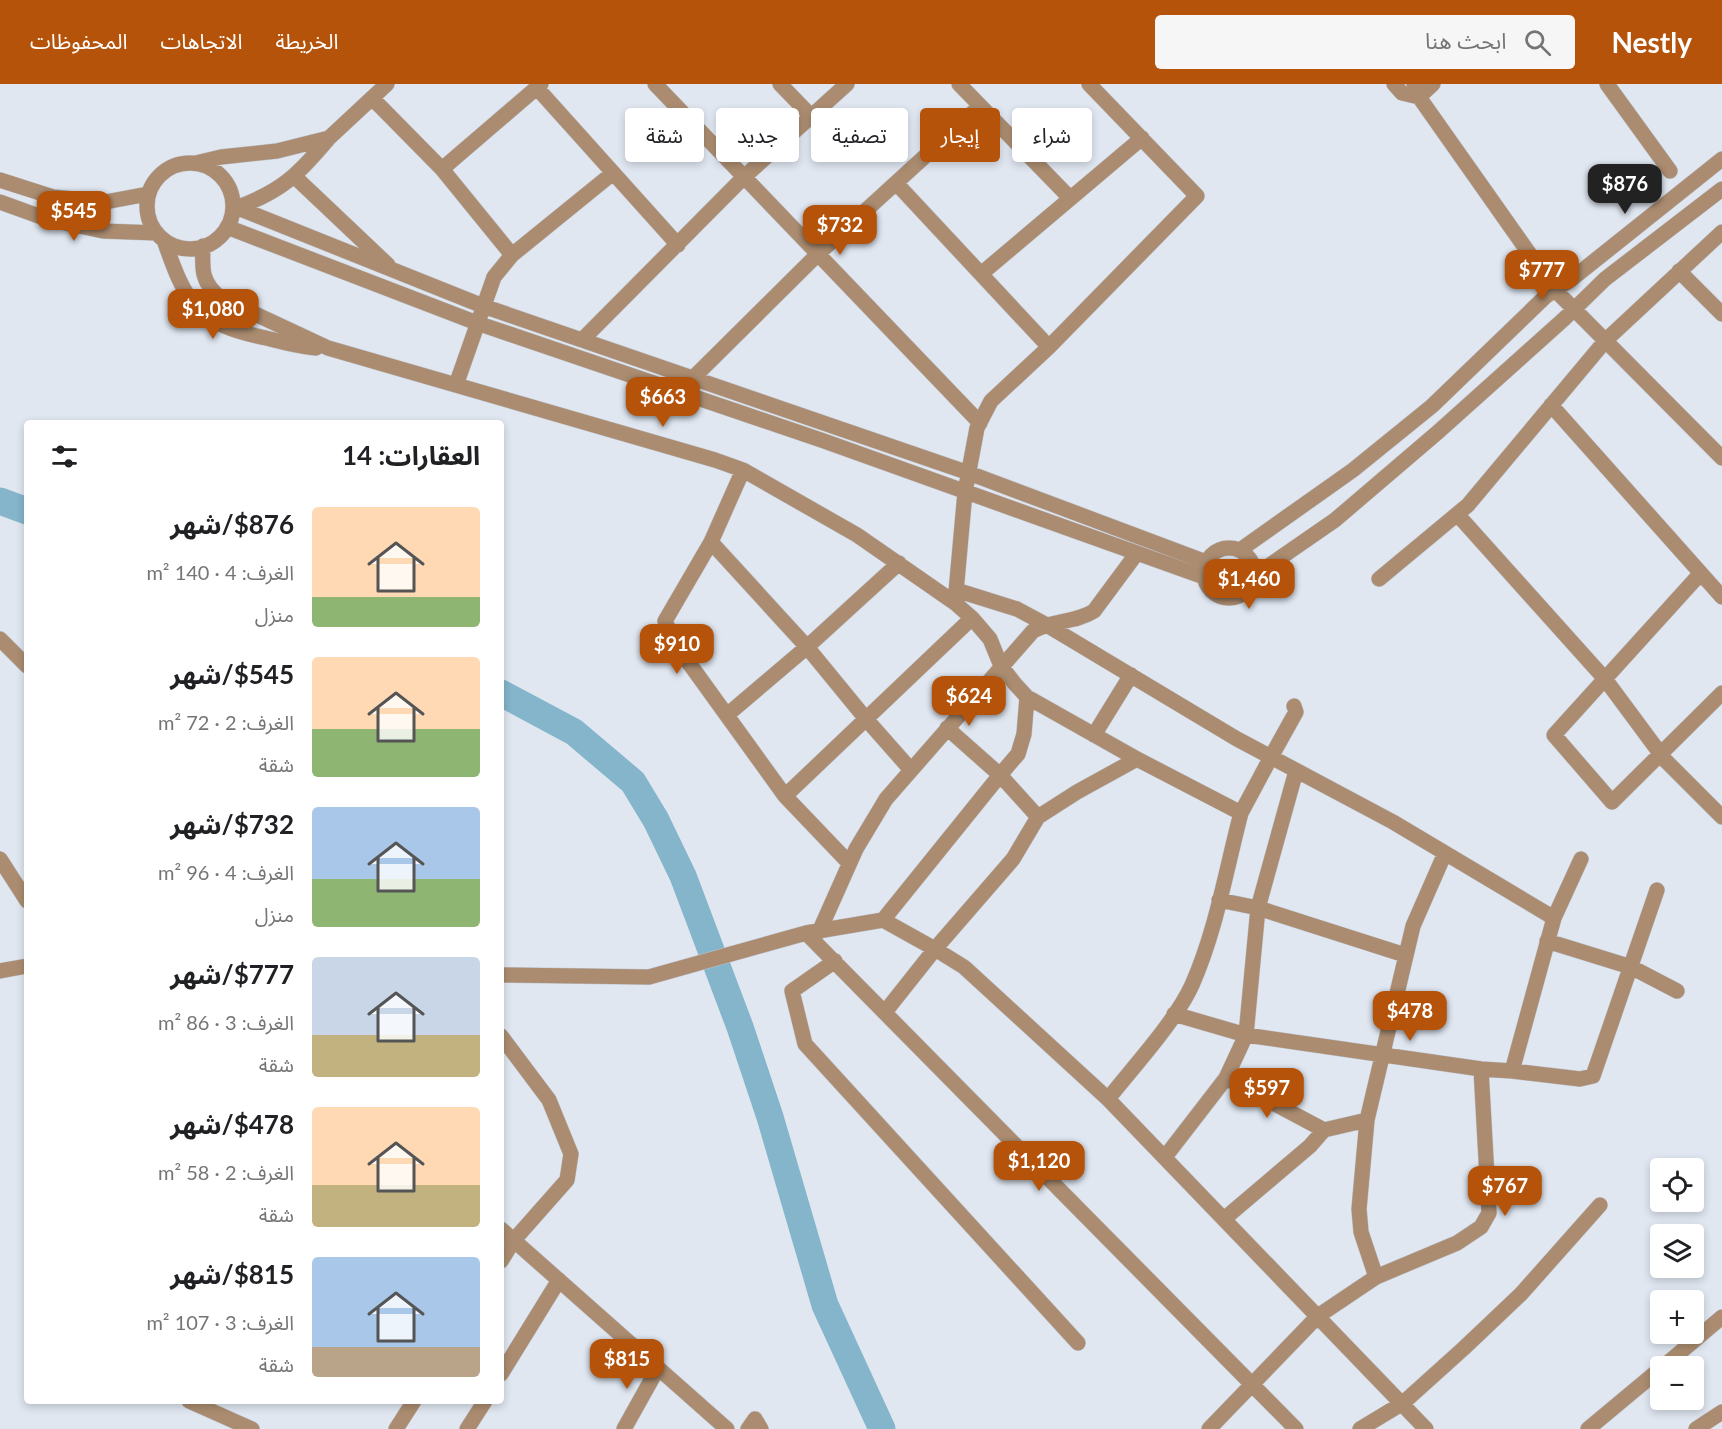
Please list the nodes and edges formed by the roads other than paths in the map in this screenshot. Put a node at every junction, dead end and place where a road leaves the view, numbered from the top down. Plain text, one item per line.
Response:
1 (387, 84) edge
2 (655, 84) edge
3 (780, 84) edge
4 (847, 84) edge
5 (959, 84) edge
6 (1089, 84) edge
7 (1394, 84) edge
8 (1433, 84) edge
9 (1607, 84) edge
10 (539, 86) edge
11 (1417, 90) edge
12 (372, 98) junction
13 (979, 106) junction
14 (820, 108) edge
15 (811, 116) joint
16 (329, 138) junction
17 (1142, 138) junction
18 (1722, 159) edge
19 (196, 163) junction
20 (442, 168) junction
21 (1670, 171) dead end
22 (613, 173) junction
23 (294, 176) junction
24 (744, 177) junction
25 (0, 180) edge
26 (897, 183) junction
27 (1722, 189) edge
28 (148, 194) junction
29 (1070, 198) junction
30 (0, 202) edge
31 (235, 207) junction
32 (227, 227) junction
33 (1722, 231) edge
34 (160, 236) junction
35 (678, 245) junction
36 (203, 246) junction
37 (818, 254) junction
38 (512, 255) junction
39 (395, 271) junction
40 (1680, 271) junction
41 (981, 274) junction
42 (1555, 290) junction
43 (483, 306) junction
44 (1574, 309) junction
45 (1722, 314) edge
46 (477, 323) junction
47 (582, 340) junction
48 (1606, 340) junction
49 (1049, 347) junction
50 (328, 348) junction
51 (693, 378) junction
52 (456, 385) junction
53 (683, 393) junction
54 (1551, 405) junction
55 (980, 423) junction
56 (1722, 458) edge
57 (743, 470) junction
58 (969, 473) junction
59 (965, 492) junction
60 (1457, 514) junction
61 (711, 542) junction
62 (1240, 550) junction
63 (1137, 553) junction
64 (899, 562) junction
65 (1205, 570) junction
66 (1700, 574) junction
67 (1254, 576) junction
68 (1379, 579) dead end
69 (956, 596) junction
70 (1722, 597) edge
71 (972, 618) junction
72 (1045, 624) junction
73 (0, 639) edge
74 (807, 647) junction
75 (24, 663) edge
76 (1001, 666) junction
77 (1131, 675) junction
78 (1605, 679) junction
79 (1722, 693) edge
80 (1027, 697) junction
81 (1294, 706) dead end
82 (727, 716) junction
83 (866, 719) junction
84 (947, 728) junction
85 (1094, 735) junction
86 (1660, 754) junction
87 (1271, 757) junction
88 (1137, 759) junction
89 (911, 770) junction
90 (1296, 771) junction
91 (1000, 775) junction
92 (785, 796) junction
93 (1241, 813) junction
94 (1038, 817) junction
95 (1722, 817) edge
96 (1445, 853) junction
97 (0, 859) edge
98 (1581, 859) dead end
99 (849, 863) junction
100 (1657, 890) dead end
101 (24, 896) edge
102 (1219, 900) junction
103 (1258, 908) junction
104 (1554, 918) junction
105 (883, 920) junction
106 (806, 933) junction
107 (1547, 941) junction
108 (935, 949) junction
109 (1405, 955) junction
110 (835, 962) junction
111 (24, 966) edge
112 (1631, 967) junction
113 (0, 971) edge
114 (504, 975) edge
115 (1677, 991) dead end
116 (885, 1012) junction
117 (1174, 1014) junction
118 (1246, 1035) junction
119 (504, 1040) edge
120 (1381, 1055) junction
121 (1481, 1069) junction
122 (1512, 1071) junction
123 (1226, 1078) junction
124 (1108, 1099) junction
125 (1367, 1120) junction
126 (1324, 1130) junction
127 (1165, 1157) junction
128 (1600, 1205) dead end
129 (1224, 1219) junction
130 (504, 1232) edge
131 (514, 1240) junction
132 (504, 1257) edge
133 (1376, 1277) junction
134 (559, 1280) junction
135 (1318, 1316) junction
136 (1722, 1317) edge
137 (1707, 1330) junction
138 (1722, 1337) edge
139 (1078, 1343) dead end
140 (1676, 1356) edge
141 (658, 1368) junction
142 (504, 1369) edge
143 (1650, 1378) edge
144 (1253, 1385) junction
145 (1403, 1403) junction
146 (196, 1404) edge
147 (412, 1404) edge
148 (482, 1404) edge
149 (1722, 1412) edge
150 (252, 1429) edge
151 (396, 1429) edge
152 (467, 1429) edge
153 (624, 1429) edge
154 (727, 1429) edge
155 (748, 1429) edge
156 (761, 1429) edge
157 (1209, 1429) edge
158 (1296, 1429) edge
159 (1360, 1429) edge
160 (1426, 1429) edge
161 (1588, 1429) edge
162 (1696, 1429) edge

1 - 12 street
2 - 24 street
3 - 15 street
4 - 14 street
5 - 13 street
6 - 17 street
7 - 11 street
8 - 11 street
9 - 21 street
10 - 20 street
10 - 22 street
11 - 42 street
12 - 16 street
12 - 20 street
13 - 26 street
13 - 29 street
15 - 24 street
16 - 19 street
16 - 23 street
17 - 29 street
17 - 49 street
18 - 42 street
19 - 28 street
19 - 31 street
20 - 38 street
22 - 35 street
22 - 38 street
23 - 31 street
23 - 39 street
24 - 35 street
24 - 37 street
25 - 28 street
26 - 37 street
26 - 41 street
27 - 44 street
28 - 34 street
29 - 41 street
30 - 34 street
31 - 32 street
31 - 39 street
32 - 36 street
32 - 46 street
33 - 40 street
34 - 36 street
34 - 50 street
35 - 47 street
36 - 50 street
37 - 51 street
37 - 55 street
38 - 43 street
39 - 43 street
40 - 45 street
40 - 48 street
41 - 49 street
42 - 44 street
42 - 62 street
43 - 46 street
43 - 47 street
44 - 48 street
44 - 67 street
46 - 52 street
46 - 53 street
47 - 51 street
48 - 54 street
48 - 56 street
49 - 55 street
50 - 52 street
51 - 53 street
51 - 58 street
52 - 57 street
53 - 59 street
54 - 60 street
54 - 66 street
55 - 58 street
57 - 61 street
57 - 64 street
58 - 59 street
58 - 65 street
59 - 63 street
59 - 69 street
60 - 68 street
60 - 78 street
61 - 74 street
61 - 82 street
62 - 65 street
62 - 67 street
63 - 65 street
63 - 72 street
64 - 69 street
64 - 74 street
65 - 67 street
66 - 70 street
66 - 78 street
69 - 71 street
69 - 72 street
71 - 76 street
71 - 83 street
72 - 76 street
72 - 77 street
73 - 75 street
74 - 82 street
74 - 83 street
76 - 80 street
76 - 84 street
77 - 85 street
77 - 87 street
78 - 86 street
78 - 86 street
79 - 86 street
80 - 85 street
80 - 91 street
81 - 87 street
82 - 92 street
83 - 89 street
83 - 92 street
84 - 89 street
84 - 91 street
85 - 88 street
86 - 95 street
87 - 90 street
87 - 93 street
88 - 93 street
88 - 94 street
89 - 99 street
90 - 96 street
90 - 103 street
91 - 94 street
91 - 105 street
92 - 99 street
93 - 102 street
94 - 108 street
96 - 104 street
96 - 109 street
97 - 101 street
98 - 104 street
99 - 106 street
100 - 112 street
102 - 103 street
102 - 117 street
103 - 109 street
103 - 118 street
104 - 107 street
105 - 106 street
105 - 108 street
106 - 110 street
106 - 114 street
107 - 112 street
107 - 122 street
108 - 116 street
108 - 124 street
109 - 120 street
110 - 116 street
110 - 139 street
111 - 113 street
112 - 115 street
112 - 122 street
116 - 144 street
117 - 118 street
117 - 124 street
118 - 120 street
118 - 123 street
119 - 131 street
120 - 121 street
120 - 125 street
121 - 122 street
121 - 133 street
123 - 126 street
123 - 127 street
124 - 127 street
125 - 126 street
125 - 133 street
126 - 129 street
127 - 129 street
128 - 145 street
129 - 135 street
130 - 131 street
131 - 132 street
131 - 134 street
133 - 135 street
134 - 141 street
134 - 142 street
135 - 144 street
135 - 145 street
136 - 137 street
137 - 138 street
137 - 140 street
141 - 153 street
141 - 154 street
143 - 161 street
144 - 157 street
144 - 158 street
145 - 159 street
145 - 160 street
146 - 150 street
147 - 151 street
148 - 152 street
149 - 162 street
155 - 156 street

